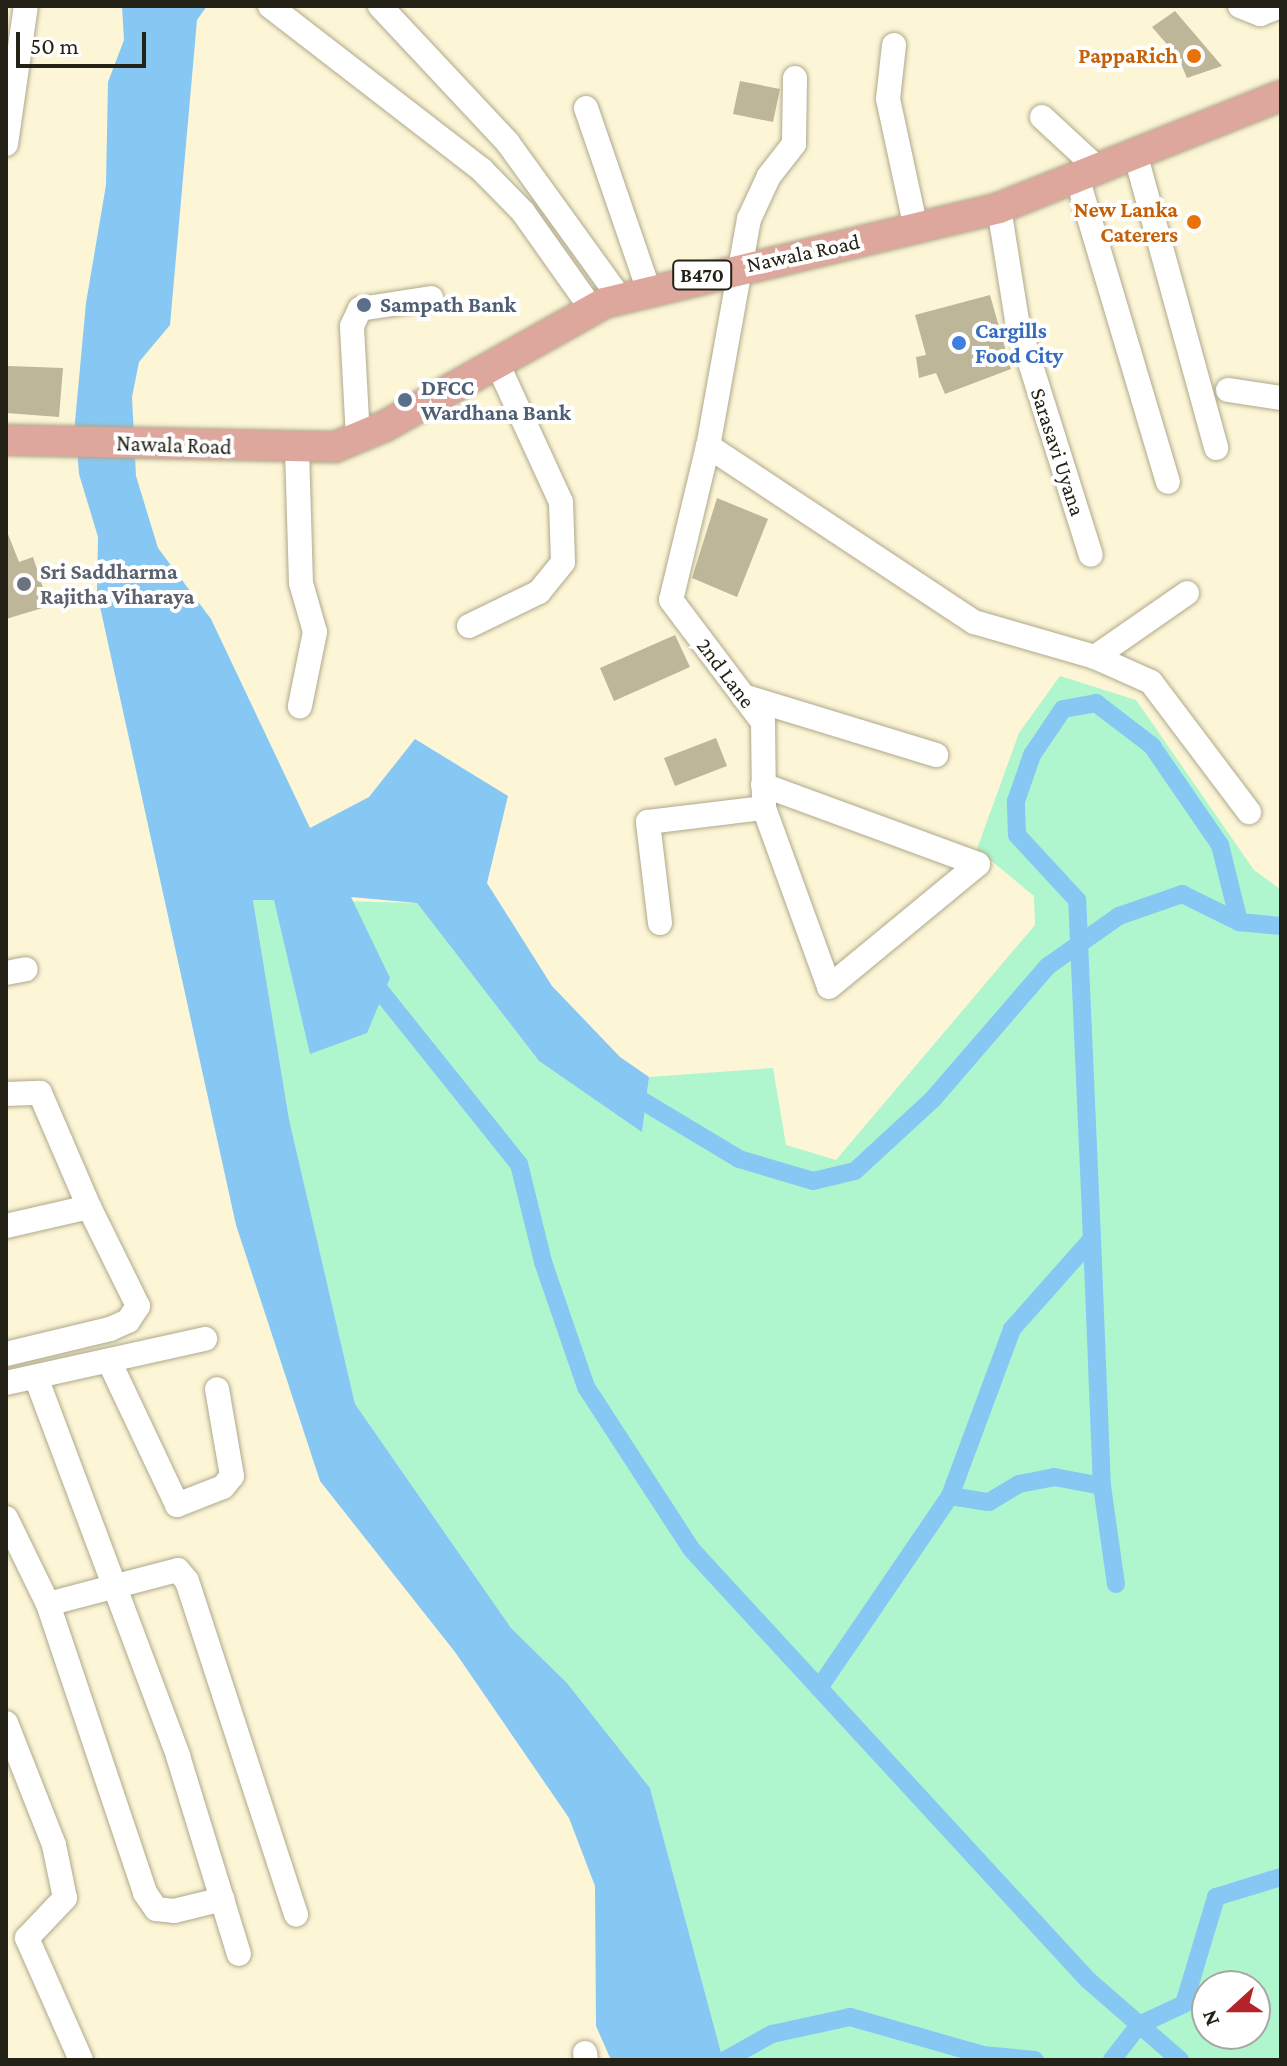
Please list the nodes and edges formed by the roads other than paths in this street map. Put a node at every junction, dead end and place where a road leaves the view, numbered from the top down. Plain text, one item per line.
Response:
1 (26, 6) edge
2 (270, 6) edge
3 (380, 6) edge
4 (1240, 6) edge
5 (1281, 6) edge
6 (894, 45) dead end
7 (795, 78) dead end
8 (1281, 96) edge
9 (586, 108) dead end
10 (1042, 117) dead end
11 (6, 144) edge
12 (1135, 153) junction
13 (1087, 172) junction
14 (999, 208) junction
15 (916, 228) junction
16 (744, 265) junction
17 (648, 288) junction
18 (619, 297) junction
19 (431, 298) dead end
20 (591, 308) junction
21 (497, 363) junction
22 (1228, 390) dead end
23 (1281, 398) edge
24 (358, 438) junction
25 (6, 440) edge
26 (708, 446) junction
27 (1216, 448) dead end
28 (297, 449) junction
29 (1168, 482) dead end
30 (1091, 555) dead end
31 (1187, 593) dead end
32 (469, 626) dead end
33 (1095, 657) junction
34 (743, 696) junction
35 (300, 706) dead end
36 (936, 755) dead end
37 (764, 796) junction
38 (1249, 812) dead end
39 (660, 923) dead end
40 (6, 1094) edge
41 (89, 1207) junction
42 (6, 1226) edge
43 (205, 1339) dead end
44 (6, 1354) edge
45 (110, 1363) junction
46 (37, 1380) junction
47 (6, 1383) edge
48 (217, 1389) dead end
49 (6, 1518) edge
50 (113, 1586) junction
51 (48, 1604) junction
52 (6, 1723) edge
53 (17, 1781) edge
54 (223, 1899) junction
55 (296, 1915) dead end
56 (16, 1943) edge
57 (239, 1954) dead end
58 (81, 2060) edge

1 - 11 street
2 - 20 street
3 - 18 street
4 - 5 street
6 - 15 street
7 - 16 street, 2nd Lane
8 - 12 main road, Nawala Road / B470
9 - 17 street
10 - 13 street
12 - 13 main road, Nawala Road / B470
12 - 27 street
13 - 14 main road, Nawala Road / B470
13 - 29 street
14 - 15 main road, Nawala Road / B470
14 - 30 street, Sarasavi Uyana
15 - 16 main road, Nawala Road / B470
16 - 17 main road, Nawala Road / B470
16 - 26 street, 2nd Lane
17 - 18 main road, Nawala Road / B470
18 - 20 main road, Nawala Road / B470
19 - 24 street
20 - 21 main road, Nawala Road / B470
21 - 24 main road, Nawala Road / B470
21 - 32 street
22 - 23 street
24 - 28 main road, Nawala Road / B470
25 - 28 main road, Nawala Road / B470
26 - 33 street
26 - 34 street, 2nd Lane
28 - 35 street
31 - 33 street
33 - 38 street
34 - 36 street
34 - 37 street, 2nd Lane
37 - 37 street, 2nd Lane
37 - 39 street
40 - 41 street
41 - 42 street
41 - 44 street
43 - 45 street
45 - 46 street
45 - 48 street
46 - 47 street
46 - 50 street
49 - 51 street
50 - 51 street
50 - 54 street
50 - 55 street
51 - 54 street
52 - 53 street
53 - 56 street
54 - 57 street
56 - 58 street

